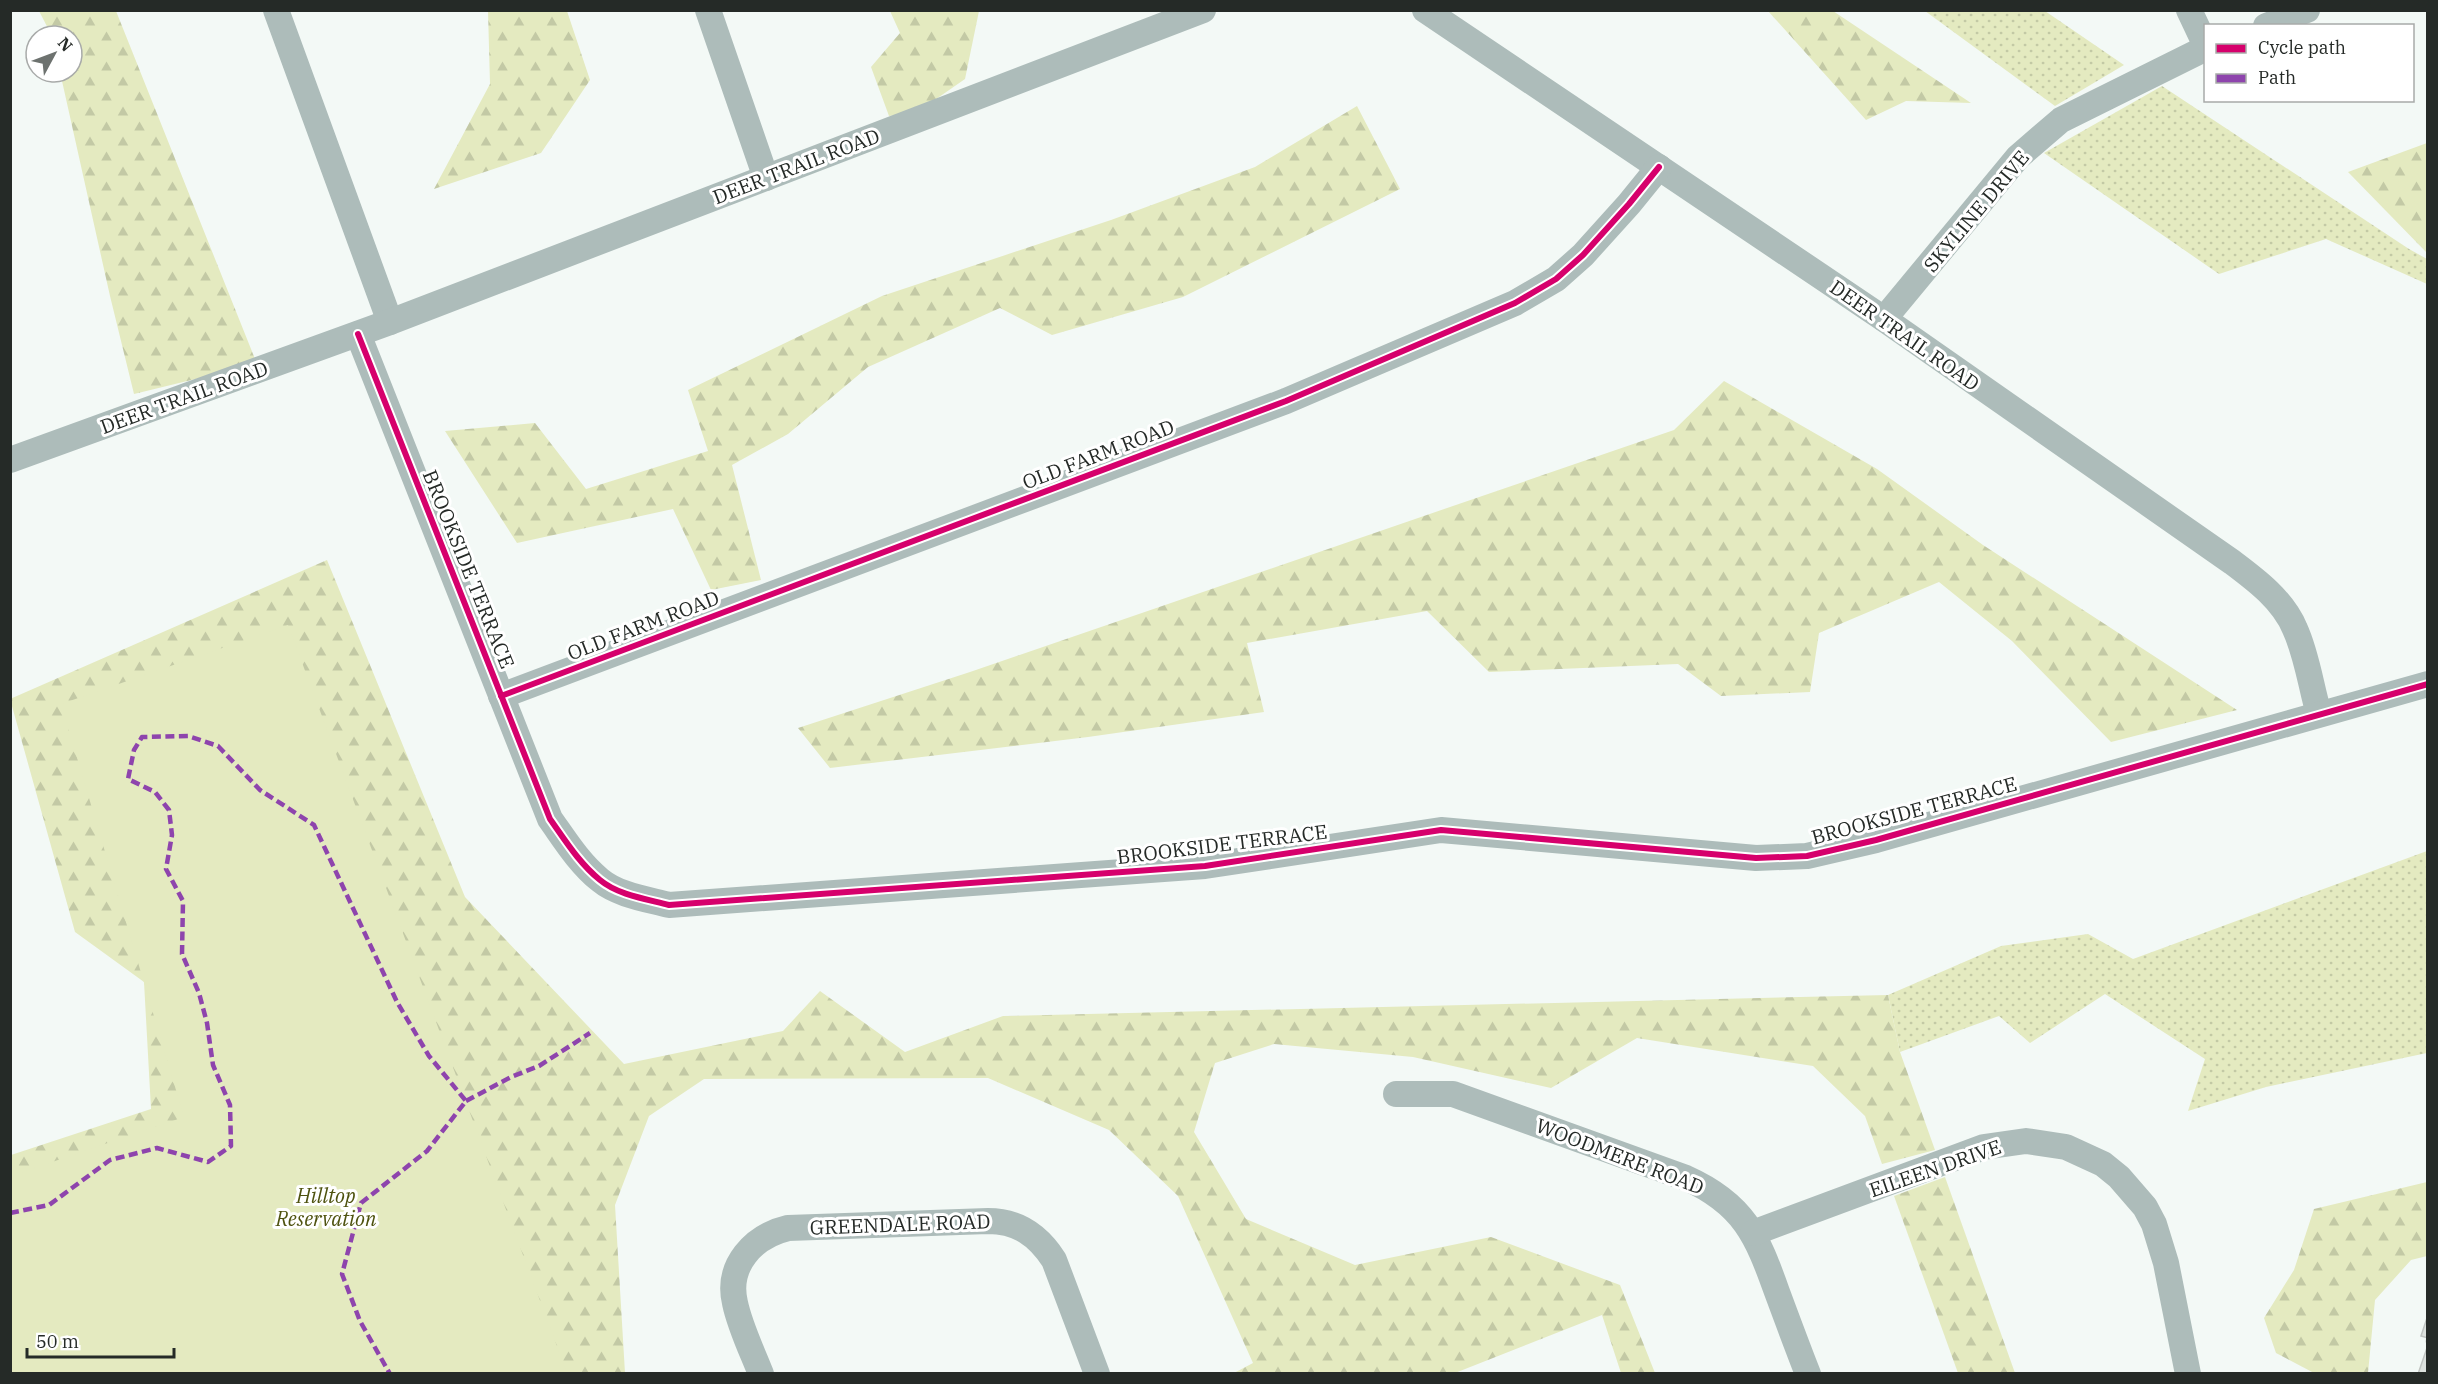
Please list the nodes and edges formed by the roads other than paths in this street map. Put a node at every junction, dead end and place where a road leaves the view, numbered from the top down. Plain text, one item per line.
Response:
1 (276, 10) edge
2 (708, 10) edge
3 (1203, 10) edge
4 (1425, 10) edge
5 (2189, 10) edge
6 (2307, 10) edge
7 (1149, 20) edge
8 (2271, 24) edge
9 (2204, 45) edge
10 (2204, 48) edge
11 (1659, 167) junction
12 (766, 178) junction
13 (1884, 319) junction
14 (390, 322) junction
15 (358, 334) junction
16 (12, 456) edge
17 (2427, 684) edge
18 (501, 696) junction
19 (2319, 714) junction
20 (1396, 1094) dead end
21 (1753, 1233) junction
22 (1805, 1373) edge
23 (761, 1374) edge
24 (1097, 1374) edge
25 (2188, 1374) edge

1 - 14 street
2 - 12 street
3 - 7 street, DEER TRAIL ROAD
4 - 11 street, DEER TRAIL ROAD
5 - 9 street
6 - 8 street
7 - 12 street, DEER TRAIL ROAD
10 - 13 street, SKYLINE DRIVE
11 - 13 street, DEER TRAIL ROAD
11 - 18 street, OLD FARM ROAD
12 - 14 street, DEER TRAIL ROAD
13 - 19 street, DEER TRAIL ROAD
14 - 15 street, DEER TRAIL ROAD
15 - 16 street, DEER TRAIL ROAD
15 - 18 street, BROOKSIDE TERRACE
17 - 19 street, BROOKSIDE TERRACE
18 - 19 street, BROOKSIDE TERRACE
20 - 21 street, WOODMERE ROAD
21 - 22 street, WOODMERE ROAD
21 - 25 street, EILEEN DRIVE
23 - 24 street, GREENDALE ROAD

